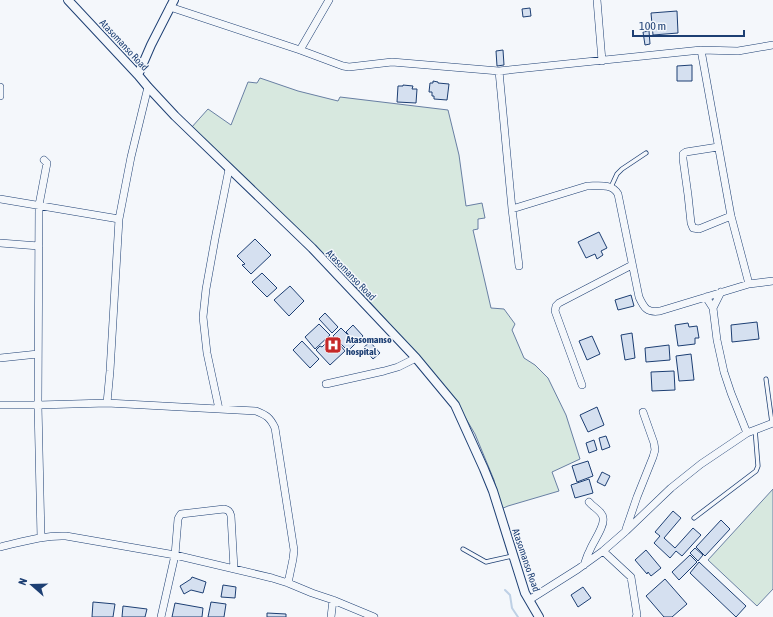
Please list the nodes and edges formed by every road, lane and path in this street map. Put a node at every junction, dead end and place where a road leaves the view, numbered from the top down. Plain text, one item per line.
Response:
1 (68, 0) edge
2 (329, 0) edge
3 (597, 0) edge
4 (172, 4) edge
5 (773, 46) edge
6 (300, 50) junction
7 (701, 50) junction
8 (602, 61) junction
9 (500, 71) junction
10 (138, 75) junction
11 (0, 87) edge
12 (148, 87) junction
13 (0, 96) edge
14 (718, 147) junction
15 (646, 153) dead end
16 (44, 160) dead end
17 (230, 169) junction
18 (611, 187) junction
19 (0, 199) edge
20 (39, 205) junction
21 (512, 209) junction
22 (731, 216) junction
23 (119, 219) junction
24 (0, 244) edge
25 (39, 246) junction
26 (632, 265) junction
27 (519, 266) dead end
28 (773, 280) edge
29 (749, 284) junction
30 (721, 292) junction
31 (706, 297) junction
32 (712, 308) junction
33 (38, 354) junction
34 (0, 358) edge
35 (416, 358) junction
36 (766, 379) dead end
37 (326, 384) dead end
38 (582, 385) dead end
39 (107, 403) junction
40 (0, 405) edge
41 (38, 406) junction
42 (218, 409) junction
43 (643, 412) dead end
44 (772, 423) edge
45 (755, 430) junction
46 (747, 433) junction
47 (589, 502) dead end
48 (694, 518) dead end
49 (626, 531) junction
50 (40, 538) junction
51 (0, 547) edge
52 (463, 549) dead end
53 (603, 551) junction
54 (175, 555) junction
55 (513, 556) junction
56 (584, 565) junction
57 (234, 569) junction
58 (288, 583) junction
59 (333, 600) junction
60 (529, 600) junction
61 (161, 617) edge
62 (331, 617) edge
63 (374, 617) edge
64 (539, 617) edge
65 (636, 617) edge

1 - 10 street, Atasomanso Road
2 - 6 street
3 - 8 street
4 - 6 street
4 - 10 street
5 - 7 street
6 - 9 street
7 - 8 street
7 - 14 street
8 - 9 street
9 - 21 street
10 - 12 street, Atasomanso Road
11 - 13 street
12 - 17 street, Atasomanso Road
12 - 23 street
14 - 22 street
14 - 22 street
15 - 18 lane
16 - 20 street
17 - 35 street, Atasomanso Road
17 - 42 street
18 - 21 street
18 - 26 street
19 - 20 street
20 - 23 street
20 - 25 street
21 - 27 street
22 - 29 street
23 - 39 street
24 - 25 street
25 - 33 street
26 - 31 street
26 - 38 street
28 - 29 street
29 - 30 street
30 - 31 street
30 - 32 street
31 - 32 street
32 - 46 street
33 - 34 street
33 - 41 street
35 - 37 street
35 - 55 street, Atasomanso Road
36 - 44 lane
39 - 41 street
39 - 42 street
40 - 41 street
41 - 50 street
42 - 58 street
43 - 49 street
44 - 45 street
45 - 46 street
45 - 48 lane
46 - 49 street
47 - 56 street
49 - 53 street
50 - 51 street
50 - 54 street
52 - 55 lane
53 - 56 street
53 - 65 street
54 - 57 street
54 - 57 street
54 - 61 street
55 - 60 street, Atasomanso Road
56 - 60 street
57 - 58 street
58 - 59 street
59 - 62 street
59 - 63 street
60 - 64 street, Atasomanso Road

